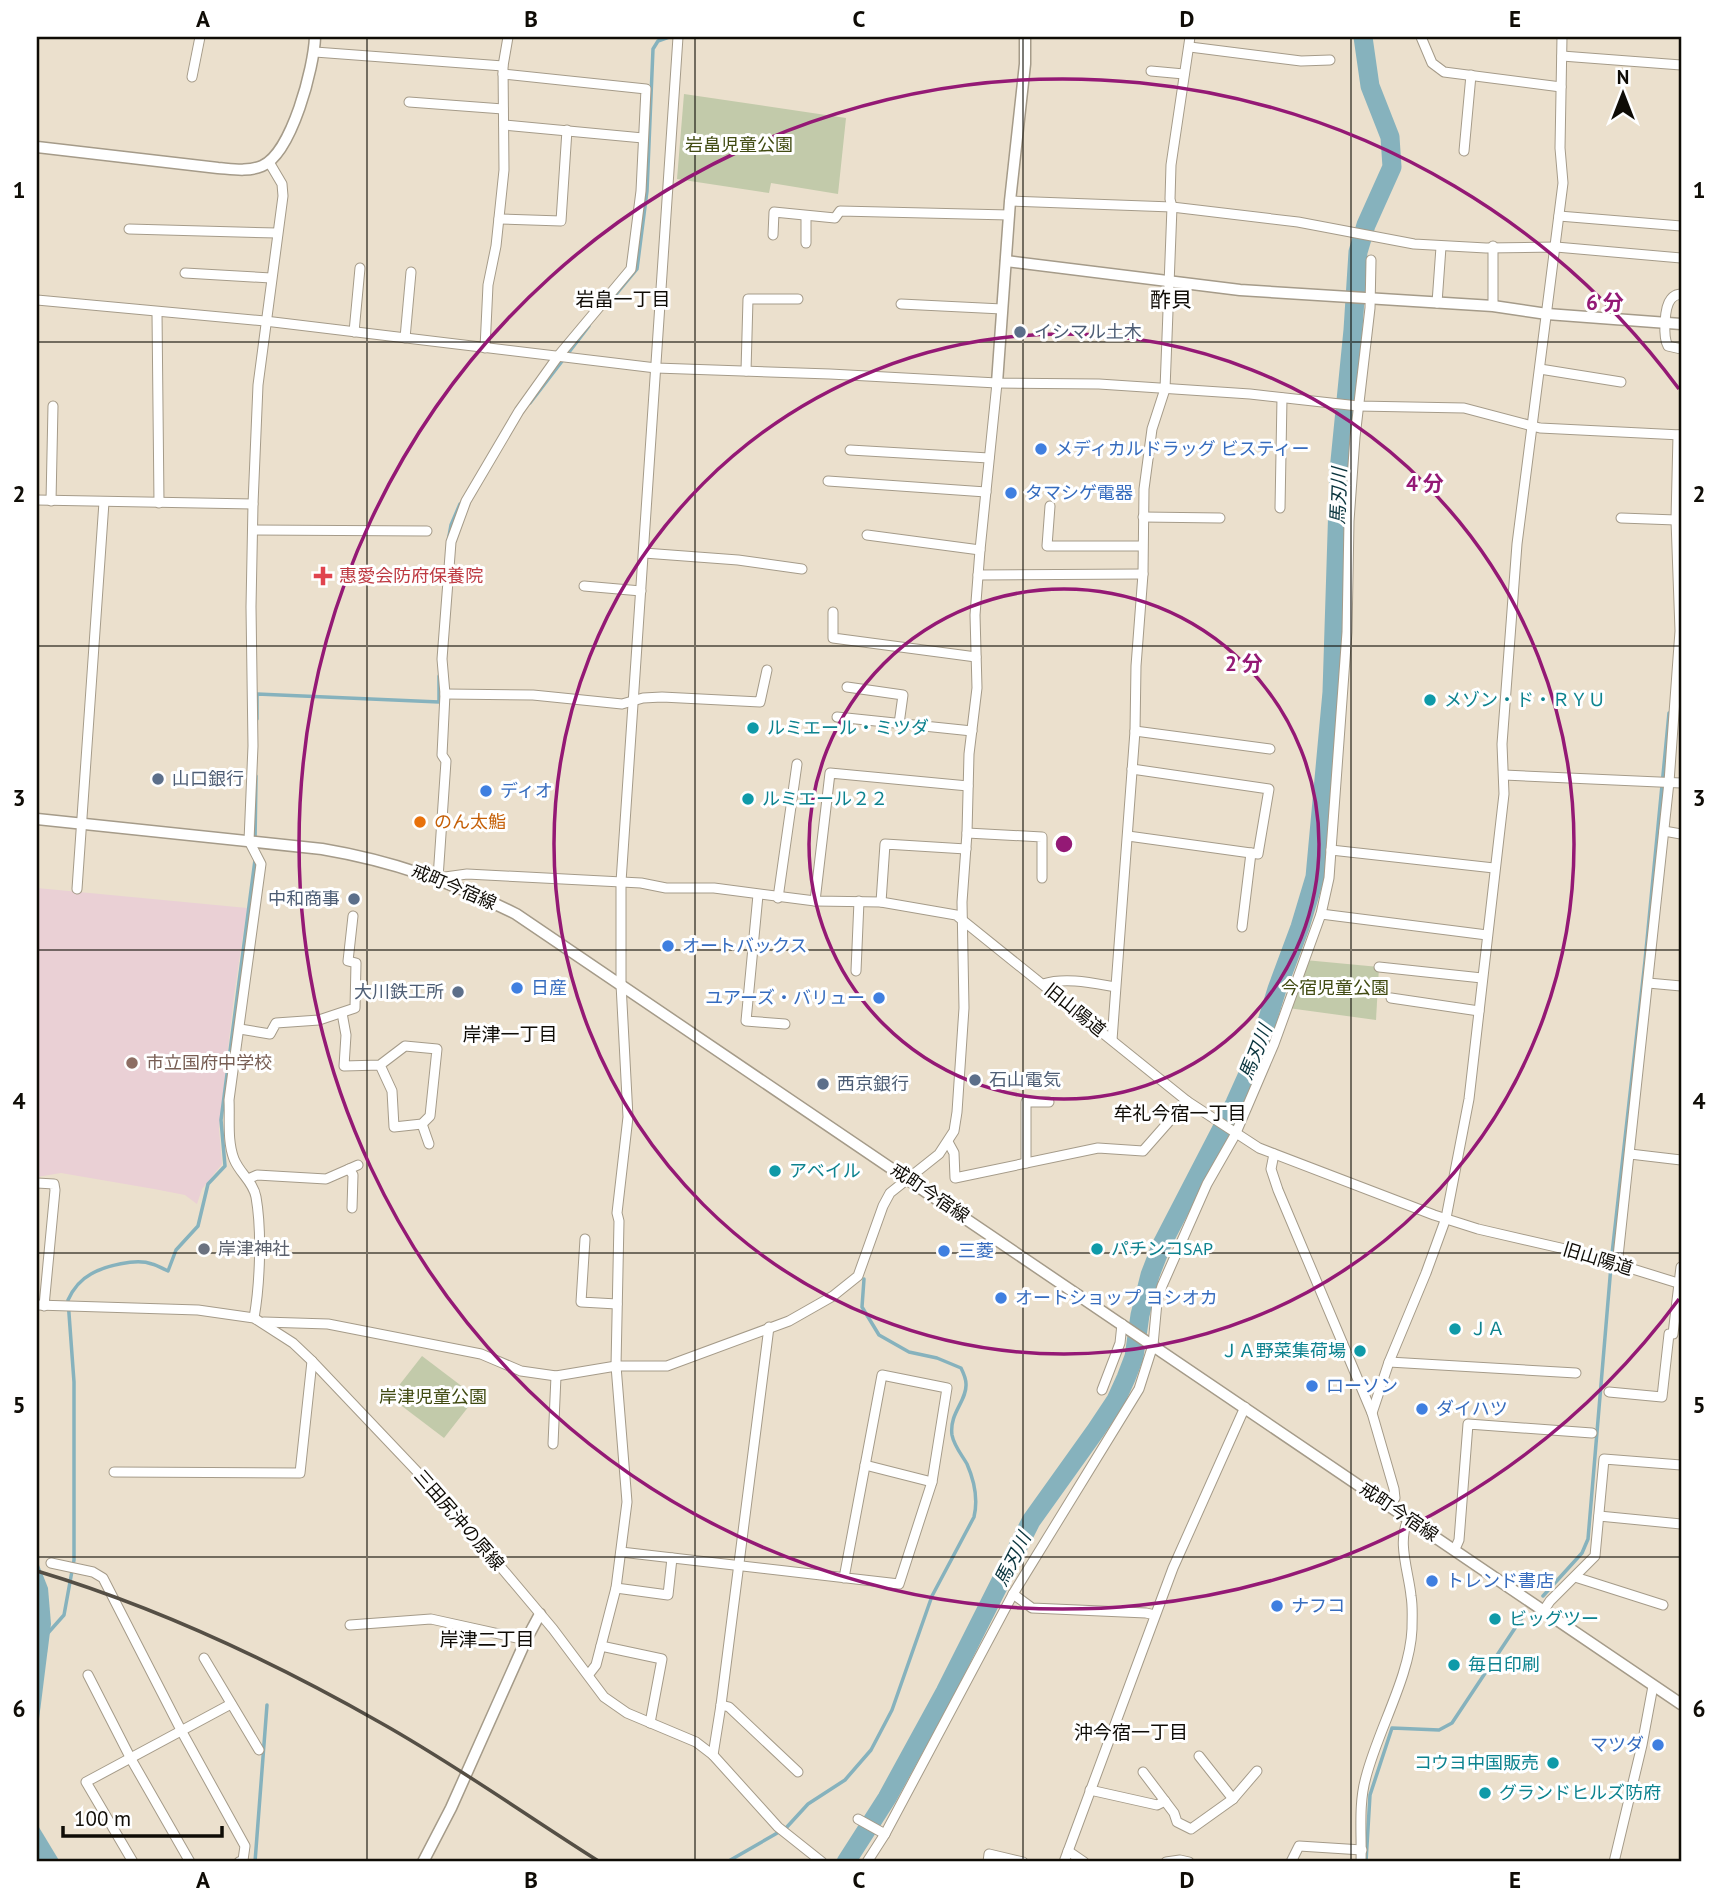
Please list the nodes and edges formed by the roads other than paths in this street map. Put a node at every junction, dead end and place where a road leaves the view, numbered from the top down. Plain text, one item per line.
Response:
1 (200, 37) edge
2 (315, 37) edge
3 (508, 37) edge
4 (678, 37) edge
5 (1025, 37) edge
6 (1190, 37) edge
7 (1421, 37) edge
8 (1562, 37) edge
9 (1190, 47) junction
10 (315, 52) junction
11 (1562, 56) junction
12 (1331, 60) dead end
13 (1681, 65) edge
14 (503, 70) junction
15 (1151, 71) dead end
16 (1184, 74) junction
17 (1471, 75) junction
18 (192, 77) dead end
19 (1561, 87) junction
20 (409, 102) dead end
21 (503, 109) junction
22 (504, 125) junction
23 (566, 130) junction
24 (643, 138) junction
25 (37, 147) edge
26 (1464, 151) dead end
27 (269, 162) junction
28 (1010, 201) junction
29 (1172, 208) junction
30 (1009, 215) junction
31 (806, 216) junction
32 (1559, 216) junction
33 (499, 219) junction
34 (1681, 226) edge
35 (130, 229) dead end
36 (277, 233) junction
37 (773, 234) dead end
38 (806, 243) dead end
39 (1493, 246) junction
40 (1441, 247) junction
41 (1556, 247) junction
42 (1681, 258) edge
43 (1371, 260) dead end
44 (1006, 261) junction
45 (360, 268) dead end
46 (411, 272) dead end
47 (185, 273) dead end
48 (271, 278) junction
49 (1169, 281) junction
50 (1681, 294) edge
51 (798, 299) dead end
52 (1368, 299) junction
53 (37, 300) edge
54 (1437, 303) junction
55 (901, 304) dead end
56 (1493, 306) junction
57 (1002, 309) junction
58 (158, 313) junction
59 (1547, 314) junction
60 (265, 321) junction
61 (1666, 323) junction
62 (1681, 324) edge
63 (355, 332) junction
64 (405, 338) junction
65 (485, 348) junction
66 (1681, 349) edge
67 (559, 355) junction
68 (656, 368) junction
69 (1540, 369) junction
70 (746, 371) junction
71 (1621, 382) dead end
72 (997, 383) junction
73 (1165, 389) junction
74 (1282, 398) junction
75 (53, 406) dead end
76 (1358, 406) junction
77 (1532, 426) junction
78 (1679, 435) edge
79 (850, 450) dead end
80 (989, 458) junction
81 (828, 481) dead end
82 (986, 492) junction
83 (37, 500) edge
84 (51, 501) junction
85 (104, 502) junction
86 (159, 503) junction
87 (253, 504) junction
88 (1050, 506) dead end
89 (1280, 508) dead end
90 (1143, 517) junction
91 (1220, 518) dead end
92 (1621, 518) dead end
93 (1678, 524) edge
94 (253, 530) junction
95 (427, 531) dead end
96 (867, 535) dead end
97 (1142, 546) junction
98 (980, 550) junction
99 (644, 553) junction
100 (802, 569) dead end
101 (1143, 574) junction
102 (978, 575) junction
103 (1680, 580) edge
104 (584, 586) dead end
105 (641, 591) junction
106 (833, 612) dead end
107 (976, 657) junction
108 (767, 670) dead end
109 (847, 687) dead end
110 (1679, 687) edge
111 (445, 694) junction
112 (634, 702) junction
113 (837, 717) dead end
114 (900, 724) junction
115 (972, 731) junction
116 (1135, 731) junction
117 (1270, 749) dead end
118 (797, 764) dead end
119 (1132, 769) junction
120 (1504, 775) junction
121 (1669, 782) junction
122 (1681, 783) edge
123 (968, 786) junction
124 (37, 819) edge
125 (81, 824) junction
126 (1664, 831) junction
127 (967, 833) junction
128 (1681, 834) edge
129 (1128, 836) junction
130 (249, 841) junction
131 (966, 849) junction
132 (1331, 850) junction
133 (1251, 853) junction
134 (1494, 868) junction
135 (438, 878) junction
136 (1042, 878) dead end
137 (621, 882) junction
138 (77, 888) dead end
139 (758, 895) junction
140 (778, 898) junction
141 (816, 901) junction
142 (859, 901) junction
143 (881, 902) junction
144 (1321, 914) junction
145 (353, 916) dead end
146 (962, 919) junction
147 (1242, 928) dead end
148 (1487, 935) junction
149 (1379, 967) dead end
150 (856, 971) dead end
151 (1482, 978) junction
152 (1648, 983) junction
153 (621, 984) junction
154 (1043, 984) junction
155 (1681, 986) edge
156 (1115, 988) junction
157 (1391, 998) dead end
158 (1479, 1011) junction
159 (342, 1013) junction
160 (785, 1024) dead end
161 (240, 1029) junction
162 (1112, 1040) junction
163 (380, 1065) junction
164 (1187, 1101) junction
165 (1049, 1102) dead end
166 (422, 1124) junction
167 (1233, 1134) junction
168 (948, 1142) junction
169 (429, 1144) dead end
170 (1274, 1154) junction
171 (1630, 1154) junction
172 (1681, 1160) edge
173 (1026, 1163) junction
174 (908, 1178) junction
175 (248, 1179) junction
176 (37, 1183) edge
177 (352, 1208) dead end
178 (1446, 1217) junction
179 (585, 1239) dead end
180 (1617, 1266) junction
181 (1681, 1268) edge
182 (1680, 1283) edge
183 (617, 1304) junction
184 (40, 1306) edge
185 (254, 1318) junction
186 (264, 1322) junction
187 (1124, 1325) junction
188 (769, 1327) junction
189 (1151, 1343) junction
190 (312, 1361) junction
191 (1389, 1362) junction
192 (616, 1366) junction
193 (1576, 1373) dead end
194 (556, 1376) junction
195 (1102, 1391) dead end
196 (1609, 1392) dead end
197 (1245, 1407) junction
198 (1372, 1413) junction
199 (1592, 1433) dead end
200 (553, 1444) dead end
201 (865, 1465) junction
202 (1681, 1465) edge
203 (114, 1472) dead end
204 (932, 1482) junction
205 (1390, 1505) junction
206 (1600, 1516) junction
207 (1409, 1518) junction
208 (1681, 1524) edge
209 (1455, 1549) junction
210 (621, 1552) junction
211 (672, 1558) junction
212 (51, 1563) dead end
213 (739, 1566) junction
214 (1575, 1577) junction
215 (844, 1578) junction
216 (615, 1588) junction
217 (1013, 1594) junction
218 (1663, 1605) dead end
219 (1544, 1610) junction
220 (540, 1614) junction
221 (1155, 1615) junction
222 (350, 1625) dead end
223 (526, 1640) junction
224 (600, 1647) junction
225 (204, 1658) dead end
226 (589, 1674) junction
227 (88, 1675) dead end
228 (1653, 1686) junction
229 (231, 1704) junction
230 (1681, 1704) edge
231 (721, 1705) junction
232 (650, 1723) junction
233 (182, 1732) junction
234 (259, 1750) dead end
235 (713, 1755) junction
236 (1199, 1756) dead end
237 (131, 1759) junction
238 (1257, 1771) dead end
239 (798, 1772) dead end
240 (1143, 1772) dead end
241 (1090, 1790) junction
242 (1233, 1799) junction
243 (1165, 1801) junction
244 (860, 1819) dead end
245 (882, 1833) junction
246 (1362, 1850) junction
247 (1068, 1851) junction
248 (133, 1862) edge
249 (190, 1862) edge
250 (239, 1862) edge
251 (424, 1862) edge
252 (822, 1862) edge
253 (867, 1862) edge
254 (988, 1862) edge
255 (1023, 1862) edge
256 (1063, 1862) edge
257 (1084, 1862) edge
258 (1166, 1862) edge
259 (1189, 1862) edge
260 (1291, 1862) edge
261 (1361, 1862) edge
262 (1614, 1862) edge

1 - 18 street
2 - 10 street
3 - 14 street
4 - 68 street
5 - 28 street
6 - 9 street
7 - 17 street
8 - 11 street
9 - 12 street
9 - 16 street
10 - 14 street
10 - 27 street
11 - 13 street
11 - 19 street
14 - 21 street
14 - 24 street
15 - 16 street
16 - 29 street
17 - 19 street
17 - 26 street
19 - 32 street
20 - 21 street
21 - 22 street
22 - 23 street
22 - 33 street
23 - 24 street
23 - 33 street
24 - 67 street
25 - 27 street
27 - 36 street
28 - 29 street
28 - 30 street
29 - 40 street
29 - 49 street
30 - 31 street
30 - 44 street
31 - 37 street
31 - 38 street
32 - 34 street
32 - 41 street
33 - 65 street
35 - 36 street
36 - 48 street
39 - 40 street
39 - 41 street
39 - 56 street
40 - 54 street
41 - 42 street
41 - 59 street
43 - 52 street
44 - 49 street
44 - 57 street
45 - 63 street
46 - 64 street
47 - 48 street
48 - 60 street
49 - 52 street
49 - 73 street
50 - 61 street
51 - 70 street
52 - 54 street
52 - 76 street
53 - 58 street
54 - 56 street
55 - 57 street
56 - 59 street
57 - 72 street
58 - 60 street
58 - 86 street
59 - 61 street
59 - 69 street
60 - 63 street
60 - 87 street
61 - 62 street
61 - 66 street
63 - 64 street
64 - 65 street
65 - 67 street
67 - 68 street
67 - 111 street
68 - 70 street
68 - 99 street
69 - 71 street
69 - 77 street
70 - 72 street
72 - 73 street
72 - 80 street
73 - 74 street
73 - 90 street
74 - 76 street
74 - 89 street
75 - 84 street
76 - 77 street
76 - 132 street
77 - 78 street
77 - 120 street
78 - 93 street
79 - 80 street
80 - 82 street
81 - 82 street
82 - 98 street
83 - 84 street
84 - 85 street
85 - 86 street
85 - 125 street
86 - 87 street
87 - 94 street
88 - 97 street
90 - 91 street
90 - 97 street
92 - 93 street
93 - 103 street
94 - 95 street
94 - 130 street
96 - 98 street
97 - 101 street
98 - 102 street
99 - 100 street
99 - 105 street
101 - 102 street
101 - 116 street
102 - 107 street
103 - 110 street
104 - 105 street
105 - 112 street
106 - 107 street
107 - 115 street
108 - 112 street
109 - 114 street
110 - 121 street
111 - 112 street
111 - 135 street
112 - 137 street
113 - 114 street
114 - 115 street
115 - 123 street
116 - 117 street
116 - 119 street
118 - 140 street
119 - 129 street
119 - 133 street
120 - 121 street
120 - 134 street
121 - 122 street
121 - 126 street
123 - 127 street
123 - 141 street
124 - 125 street, 戒町今宿線
125 - 130 street, 戒町今宿線
125 - 138 street
126 - 128 street
126 - 152 street
127 - 131 street
127 - 136 street
129 - 133 street
129 - 156 street
130 - 135 street, 戒町今宿線
130 - 161 street
131 - 143 street
131 - 146 street
132 - 134 street
132 - 144 street
133 - 147 street
134 - 148 street
135 - 137 street, 旧山陽道
135 - 153 street, 戒町今宿線
137 - 139 street, 旧山陽道
137 - 153 street
139 - 140 street, 旧山陽道
139 - 160 street
140 - 141 street, 旧山陽道
141 - 142 street, 旧山陽道
142 - 143 street, 旧山陽道
142 - 150 street
143 - 146 street, 旧山陽道
144 - 148 street
144 - 167 street
145 - 159 street
146 - 154 street, 旧山陽道
146 - 168 street
148 - 151 street
149 - 151 street
151 - 158 street
152 - 155 street
152 - 171 street
153 - 174 street, 戒町今宿線
153 - 183 street
154 - 156 street
154 - 162 street, 旧山陽道
156 - 162 street
157 - 158 street
158 - 178 street
159 - 161 street
159 - 163 street
161 - 175 street
162 - 164 street, 旧山陽道
163 - 166 street
163 - 166 street
164 - 167 street, 旧山陽道
164 - 173 street
165 - 173 street
166 - 169 street
167 - 170 street, 旧山陽道
167 - 189 street
168 - 173 street
168 - 174 street
170 - 178 street, 旧山陽道
170 - 198 street
171 - 172 street
171 - 180 street
174 - 187 street, 戒町今宿線
174 - 188 street
175 - 177 street
175 - 185 street
176 - 184 street
178 - 180 street, 旧山陽道
178 - 191 street
179 - 183 street
180 - 182 street, 旧山陽道
181 - 182 street
182 - 196 street
183 - 192 street
184 - 185 street, 三田尻沖の原線
185 - 186 street, 三田尻沖の原線
186 - 190 street, 三田尻沖の原線
186 - 194 street
187 - 189 street, 戒町今宿線
187 - 195 street
188 - 192 street
188 - 213 street
189 - 197 street, 戒町今宿線
189 - 217 street
190 - 203 street
190 - 220 street, 三田尻沖の原線
191 - 193 street
191 - 198 street
192 - 194 street
192 - 210 street
194 - 200 street
197 - 205 street, 戒町今宿線
197 - 221 street
198 - 205 street
199 - 209 street
201 - 204 street
201 - 204 street
201 - 215 street
202 - 206 street
204 - 215 street
205 - 207 street, 戒町今宿線
206 - 208 street
206 - 214 street
207 - 209 street, 戒町今宿線
207 - 246 street
209 - 219 street, 戒町今宿線
210 - 211 street
210 - 216 street
211 - 213 street
211 - 216 street
212 - 233 street
213 - 215 street
213 - 231 street
214 - 218 street
214 - 219 street
216 - 224 street
217 - 221 street
217 - 245 street
219 - 228 street, 戒町今宿線
220 - 223 street
220 - 226 street, 三田尻沖の原線
221 - 241 street
222 - 223 street
223 - 251 street
224 - 226 street
224 - 232 street
225 - 229 street
226 - 232 street, 三田尻沖の原線
227 - 237 street
228 - 230 street, 戒町今宿線
228 - 262 street
229 - 233 street
229 - 234 street
231 - 235 street
231 - 239 street
232 - 235 street, 三田尻沖の原線
233 - 237 street
233 - 250 street
235 - 252 street, 三田尻沖の原線
236 - 242 street
237 - 248 street
237 - 249 street
238 - 242 street
240 - 243 street
241 - 243 street
241 - 247 street
242 - 243 street
244 - 245 street
245 - 253 street
246 - 260 street
246 - 261 street
247 - 256 street
247 - 257 street
254 - 255 street
258 - 259 street

